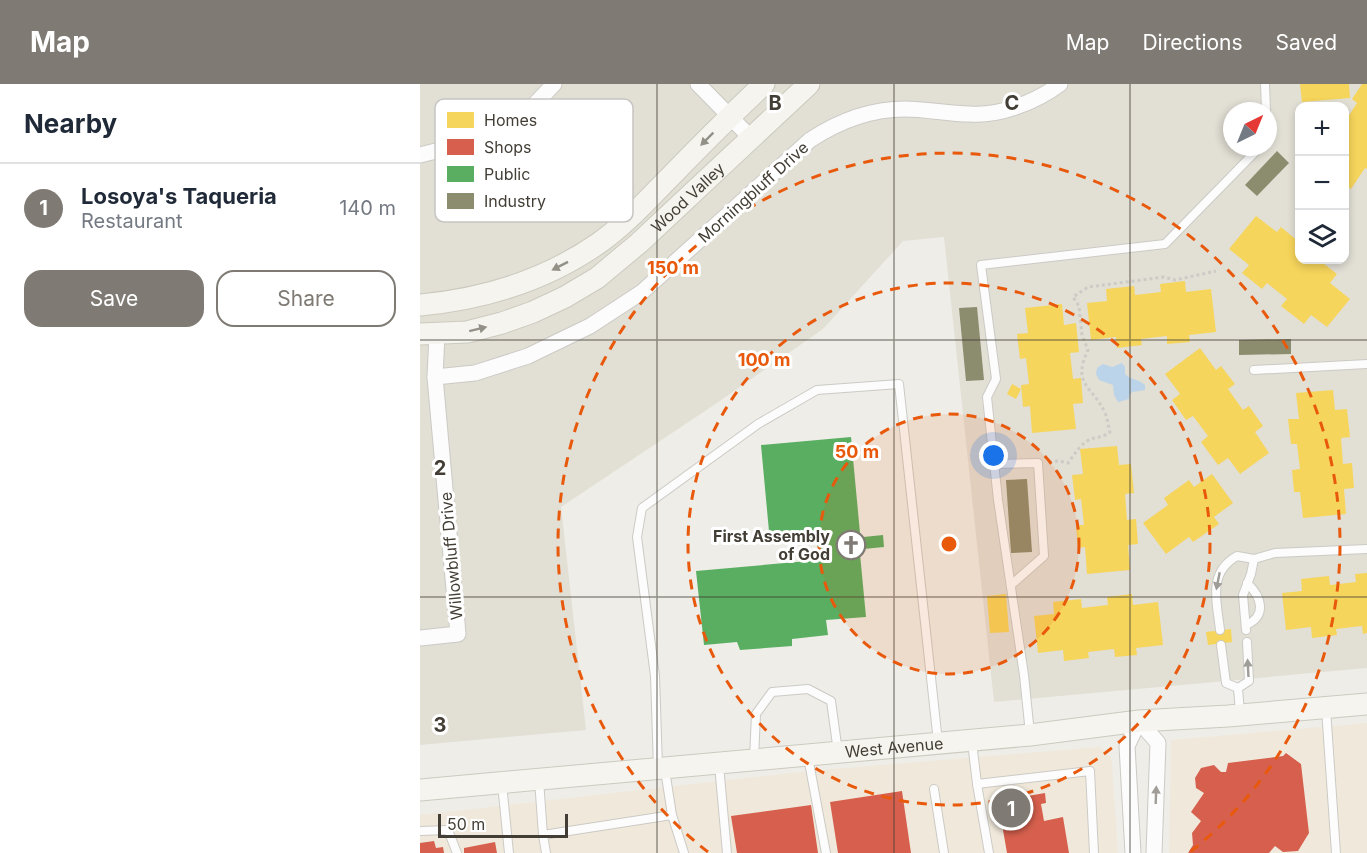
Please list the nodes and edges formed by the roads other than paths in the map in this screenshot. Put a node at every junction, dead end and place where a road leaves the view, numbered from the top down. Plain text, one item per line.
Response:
1 (554, 84) edge
2 (698, 84) edge
3 (764, 84) edge
4 (808, 84) edge
5 (1060, 84) edge
6 (1265, 84) edge
7 (540, 99) edge
8 (1266, 102) edge
9 (729, 116) junction
10 (751, 138) junction
11 (435, 151) edge
12 (420, 155) edge
13 (1251, 156) edge
14 (633, 213) edge
15 (623, 222) edge
16 (420, 305) edge
17 (429, 334) edge
18 (1367, 364) edge
19 (1254, 370) dead end
20 (435, 377) junction
21 (994, 464) junction
22 (1367, 549) edge
23 (1254, 559) junction
24 (1247, 583) junction
25 (1011, 585) junction
26 (1220, 630) dead end
27 (420, 638) edge
28 (1247, 642) dead end
29 (1221, 645) dead end
30 (1238, 688) junction
31 (1367, 704) edge
32 (1326, 708) junction
33 (1240, 714) junction
34 (1139, 721) junction
35 (1030, 735) junction
36 (972, 741) junction
37 (938, 744) junction
38 (838, 753) junction
39 (808, 756) junction
40 (754, 761) junction
41 (719, 764) junction
42 (662, 769) junction
43 (539, 780) junction
44 (502, 783) junction
45 (976, 784) junction
46 (934, 789) dead end
47 (420, 790) edge
48 (672, 815) junction
49 (420, 831) edge
50 (543, 836) junction
51 (457, 853) edge
52 (509, 853) edge
53 (546, 853) edge
54 (684, 853) edge
55 (728, 853) edge
56 (826, 853) edge
57 (944, 853) edge
58 (989, 853) edge
59 (1094, 853) edge
60 (1132, 853) edge
61 (1154, 853) edge
62 (1336, 853) edge

1 - 7 street
2 - 9 street
3 - 9 main road, Wood Valley
4 - 10 main road, Wood Valley
5 - 20 street, Morningbluff Drive
6 - 8 lane
9 - 10 street
9 -> 14 main road, Wood Valley
17 -> 10 main road, Wood Valley
11 - 12 street
13 - 21 lane
15 -> 16 main road, Wood Valley
17 - 20 street, Willowbluff Drive
18 - 19 lane
20 - 27 street, Willowbluff Drive
21 - 25 lane
21 - 25 lane
22 - 23 lane
23 - 24 lane
23 -> 26 lane
24 - 24 lane
25 - 35 lane
30 -> 28 lane
29 - 30 lane
30 - 33 lane
31 - 32 main road, West Avenue
32 - 33 main road, West Avenue
32 - 62 lane
33 - 34 main road, West Avenue
34 - 35 main road, West Avenue
34 - 60 street
61 -> 34 street
35 - 36 main road, West Avenue
36 - 37 main road, West Avenue
36 - 45 lane
37 - 38 main road, West Avenue
37 - 42 lane
38 - 39 main road, West Avenue
38 - 40 lane
39 - 40 main road, West Avenue
39 - 56 lane
40 - 41 main road, West Avenue
41 - 42 main road, West Avenue
41 - 55 lane
42 - 43 main road, West Avenue
42 - 48 lane
43 - 44 main road, West Avenue
43 - 50 lane
44 - 47 main road, West Avenue
44 - 52 lane
45 - 58 lane
45 - 59 lane
46 - 57 lane
48 - 50 lane
48 - 54 lane
49 - 51 lane
50 - 53 lane

